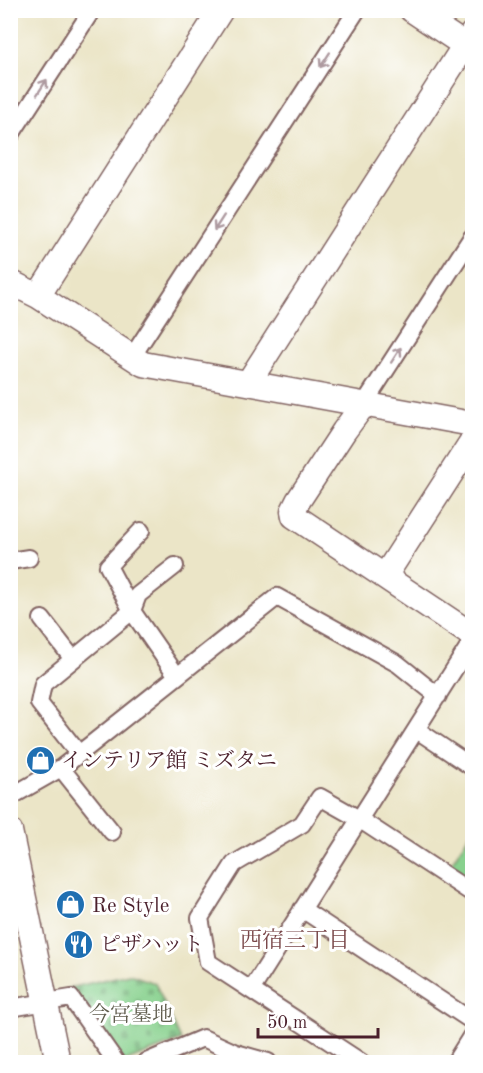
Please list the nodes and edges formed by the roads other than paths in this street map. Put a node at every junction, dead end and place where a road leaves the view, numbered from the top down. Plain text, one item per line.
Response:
1 (92, 10) edge
2 (221, 10) edge
3 (357, 10) edge
4 (412, 10) edge
5 (470, 43) edge
6 (10, 136) edge
7 (472, 237) edge
8 (10, 282) edge
9 (38, 296) junction
10 (132, 357) junction
11 (248, 383) junction
12 (364, 404) junction
13 (472, 424) edge
14 (472, 441) edge
15 (141, 531) dead end
16 (29, 558) dead end
17 (10, 561) edge
18 (176, 566) dead end
19 (385, 576) junction
20 (132, 611) junction
21 (42, 619) dead end
22 (472, 635) edge
23 (472, 641) edge
24 (74, 659) junction
25 (177, 676) junction
26 (438, 696) junction
27 (417, 730) junction
28 (79, 754) junction
29 (472, 767) edge
30 (61, 768) junction
31 (10, 797) edge
32 (360, 819) junction
33 (10, 831) edge
34 (111, 832) dead end
35 (472, 892) edge
36 (303, 909) junction
37 (252, 990) junction
38 (45, 1002) junction
39 (10, 1008) edge
40 (472, 1021) edge
41 (472, 1035) edge
42 (236, 1053) junction
43 (58, 1062) edge
44 (116, 1062) edge
45 (146, 1062) edge
46 (222, 1062) edge
47 (268, 1062) edge
48 (361, 1062) edge
49 (455, 1062) edge

6 -> 1 street
2 - 9 street
3 -> 10 street
4 - 5 street
5 - 11 street
12 -> 7 street
8 - 9 street
9 - 10 street
10 - 11 street
11 - 12 street
12 - 13 street
12 - 19 street
14 - 19 street
15 - 20 street
16 - 17 street
18 - 20 street
19 - 22 street
20 - 24 street
20 - 25 street
21 - 24 street
23 - 26 street
24 - 28 street
25 - 26 street
25 - 28 street
26 - 27 street
27 - 29 street
27 - 32 street
28 - 30 street
30 - 31 street
30 - 34 street
32 - 35 street
32 - 36 street
32 - 37 street
33 - 38 street
36 - 37 street
36 - 40 street
37 - 48 street
38 - 39 street
38 - 43 street
38 - 44 street
41 - 49 street
42 - 45 street
42 - 46 street
42 - 47 street

